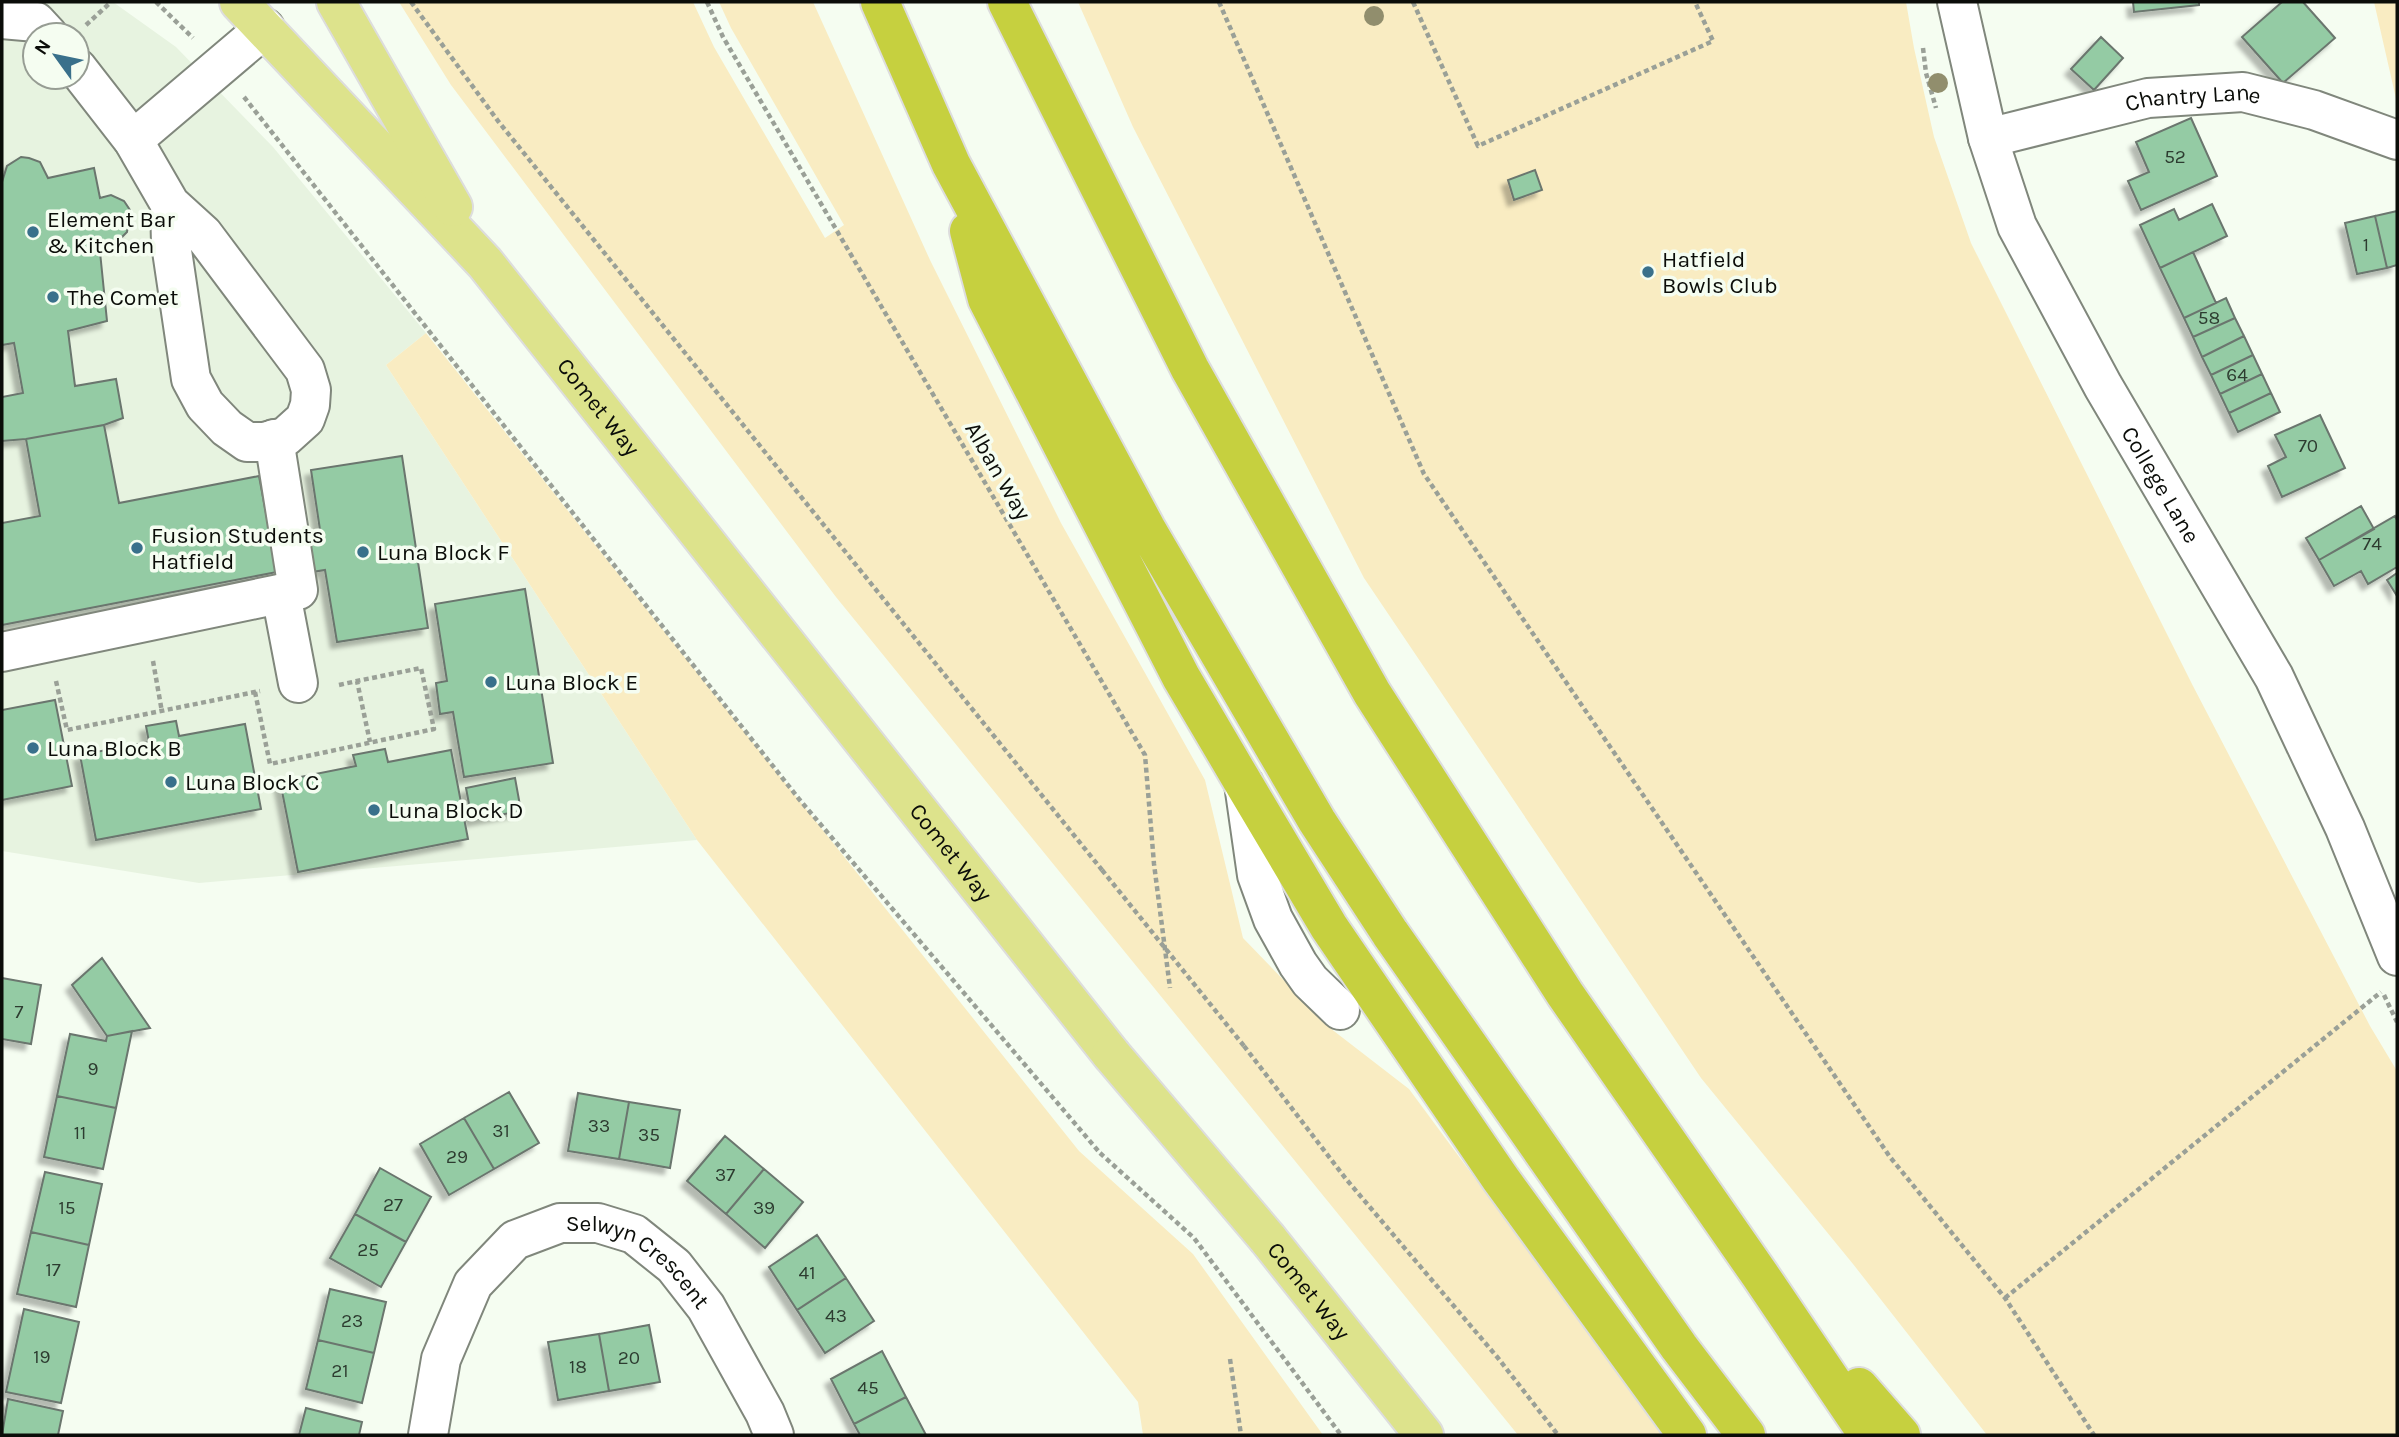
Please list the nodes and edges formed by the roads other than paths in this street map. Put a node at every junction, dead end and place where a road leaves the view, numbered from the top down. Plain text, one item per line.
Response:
1 (336, 2) edge
2 (880, 2) edge
3 (1007, 2) edge
4 (1957, 2) edge
5 (252, 15) edge
6 (2, 19) edge
7 (25, 21) edge
8 (91, 86) edge
9 (1988, 138) junction
10 (133, 140) junction
11 (2397, 140) edge
12 (951, 164) junction
13 (170, 204) junction
14 (485, 263) junction
15 (274, 439) junction
16 (281, 594) junction
17 (2, 652) edge
18 (298, 683) road end
19 (1244, 784) junction
20 (2397, 956) edge
21 (1340, 1010) dead end
22 (1760, 1275) junction
23 (428, 1435) edge
24 (774, 1435) edge
25 (1424, 1435) edge
26 (1687, 1435) edge
27 (1746, 1435) edge
28 (1868, 1435) edge
29 (1900, 1435) edge

1 - 14 main road, Comet Way
2 - 12 highway
3 - 22 highway
4 - 9 street, College Lane
5 - 10 street
5 - 14 main road, Comet Way
6 - 7 street
8 - 10 street
9 - 11 street, Chantry Lane
9 - 20 street, College Lane
10 - 13 street
12 - 19 highway
12 - 27 highway
13 - 15 street
13 - 15 street
14 - 25 main road, Comet Way, bridge
15 - 16 street
16 - 17 street
16 - 18 street
19 - 21 street
19 - 26 highway
22 - 28 highway
22 - 29 highway
23 - 24 street, Selwyn Crescent

